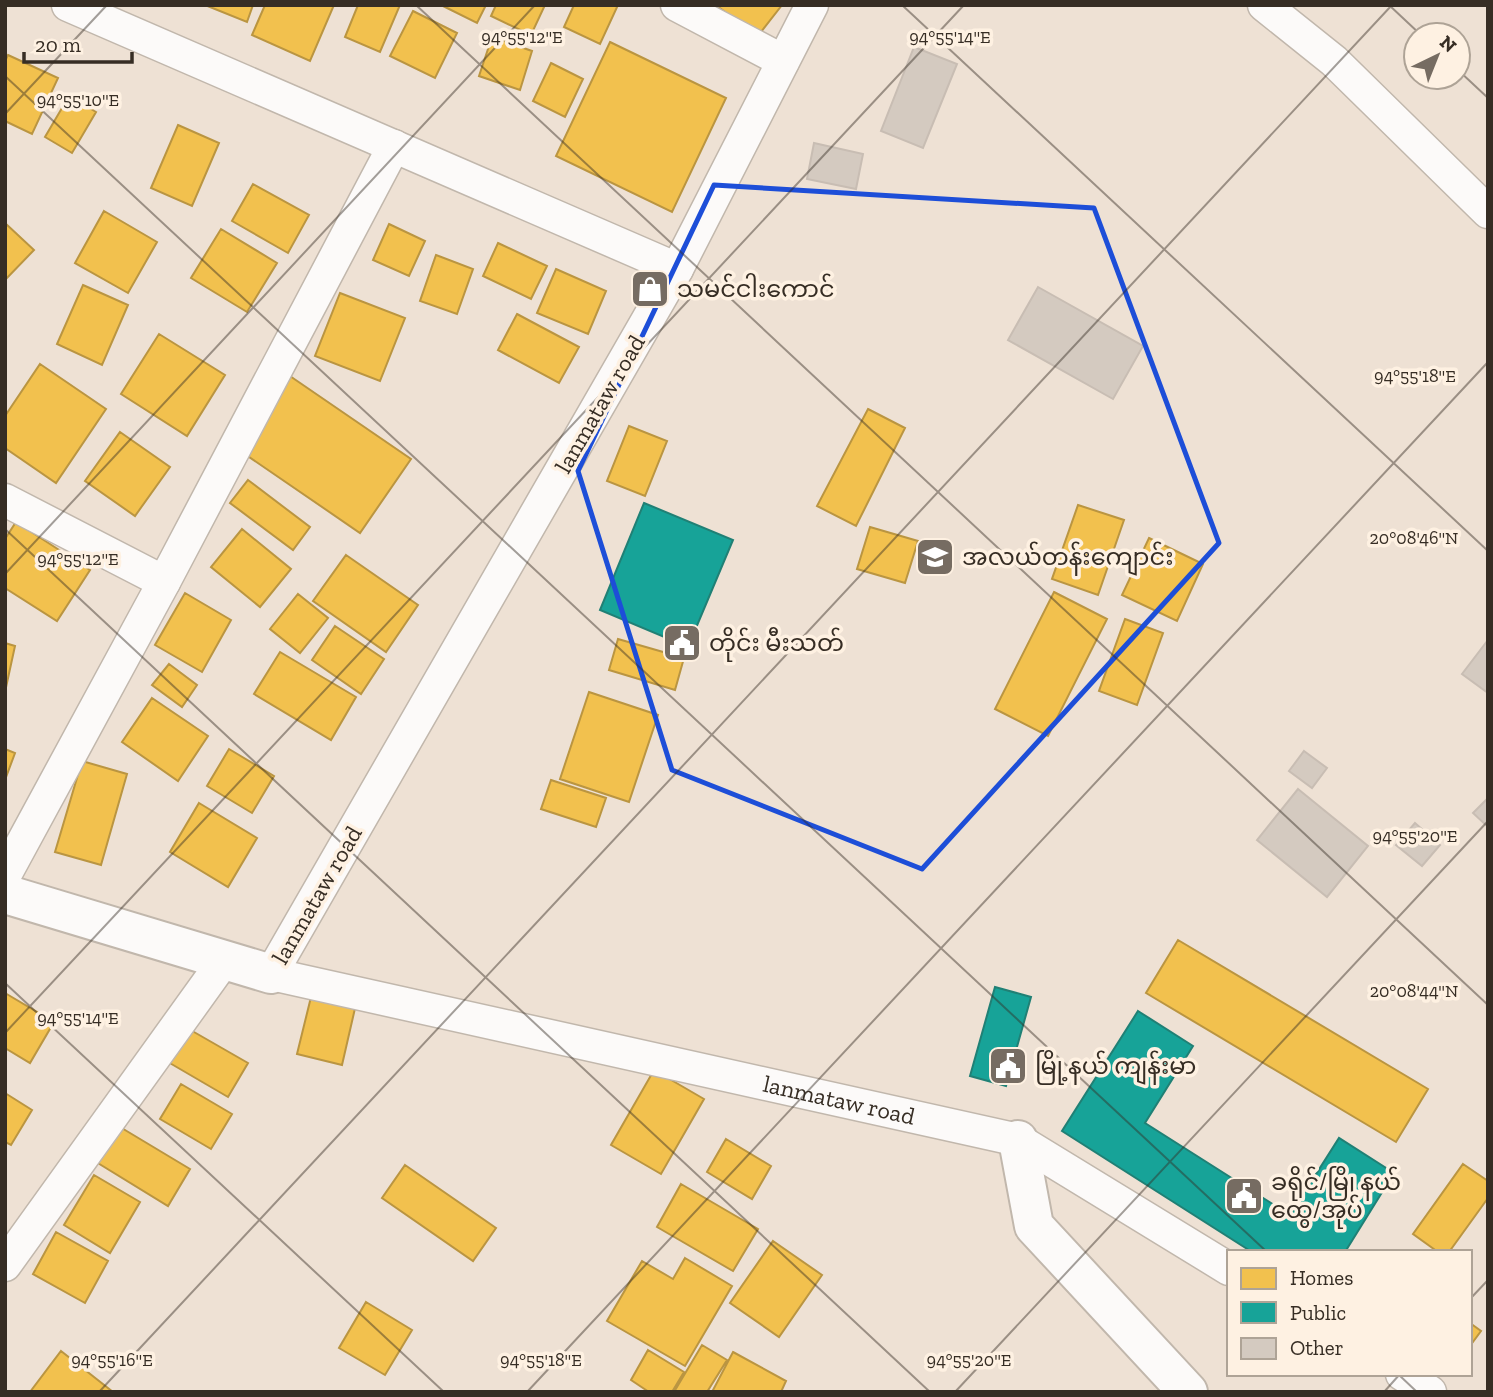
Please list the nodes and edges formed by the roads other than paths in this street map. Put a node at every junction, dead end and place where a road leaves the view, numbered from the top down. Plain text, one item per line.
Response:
1 (68, 5) edge
2 (677, 5) edge
3 (811, 5) edge
4 (1264, 5) edge
5 (783, 61) junction
6 (394, 146) junction
7 (1488, 212) edge
8 (677, 269) junction
9 (5, 500) edge
10 (164, 582) junction
11 (5, 875) edge
12 (5, 894) edge
13 (225, 959) junction
14 (271, 974) junction
15 (1018, 1140) junction
16 (5, 1265) edge
17 (1227, 1268) edge
18 (1405, 1376) edge
19 (1188, 1392) edge
20 (1430, 1392) edge

1 - 6 street
2 - 5 street
3 - 5 street, lanmataw road
4 - 7 street
5 - 8 street, lanmataw road
6 - 8 street
6 - 10 street
8 - 14 street, lanmataw road
9 - 10 street
10 - 11 street
12 - 13 street
13 - 14 street
13 - 16 street
14 - 15 street, lanmataw road
15 - 17 street, lanmataw road
15 - 19 street
18 - 20 street

